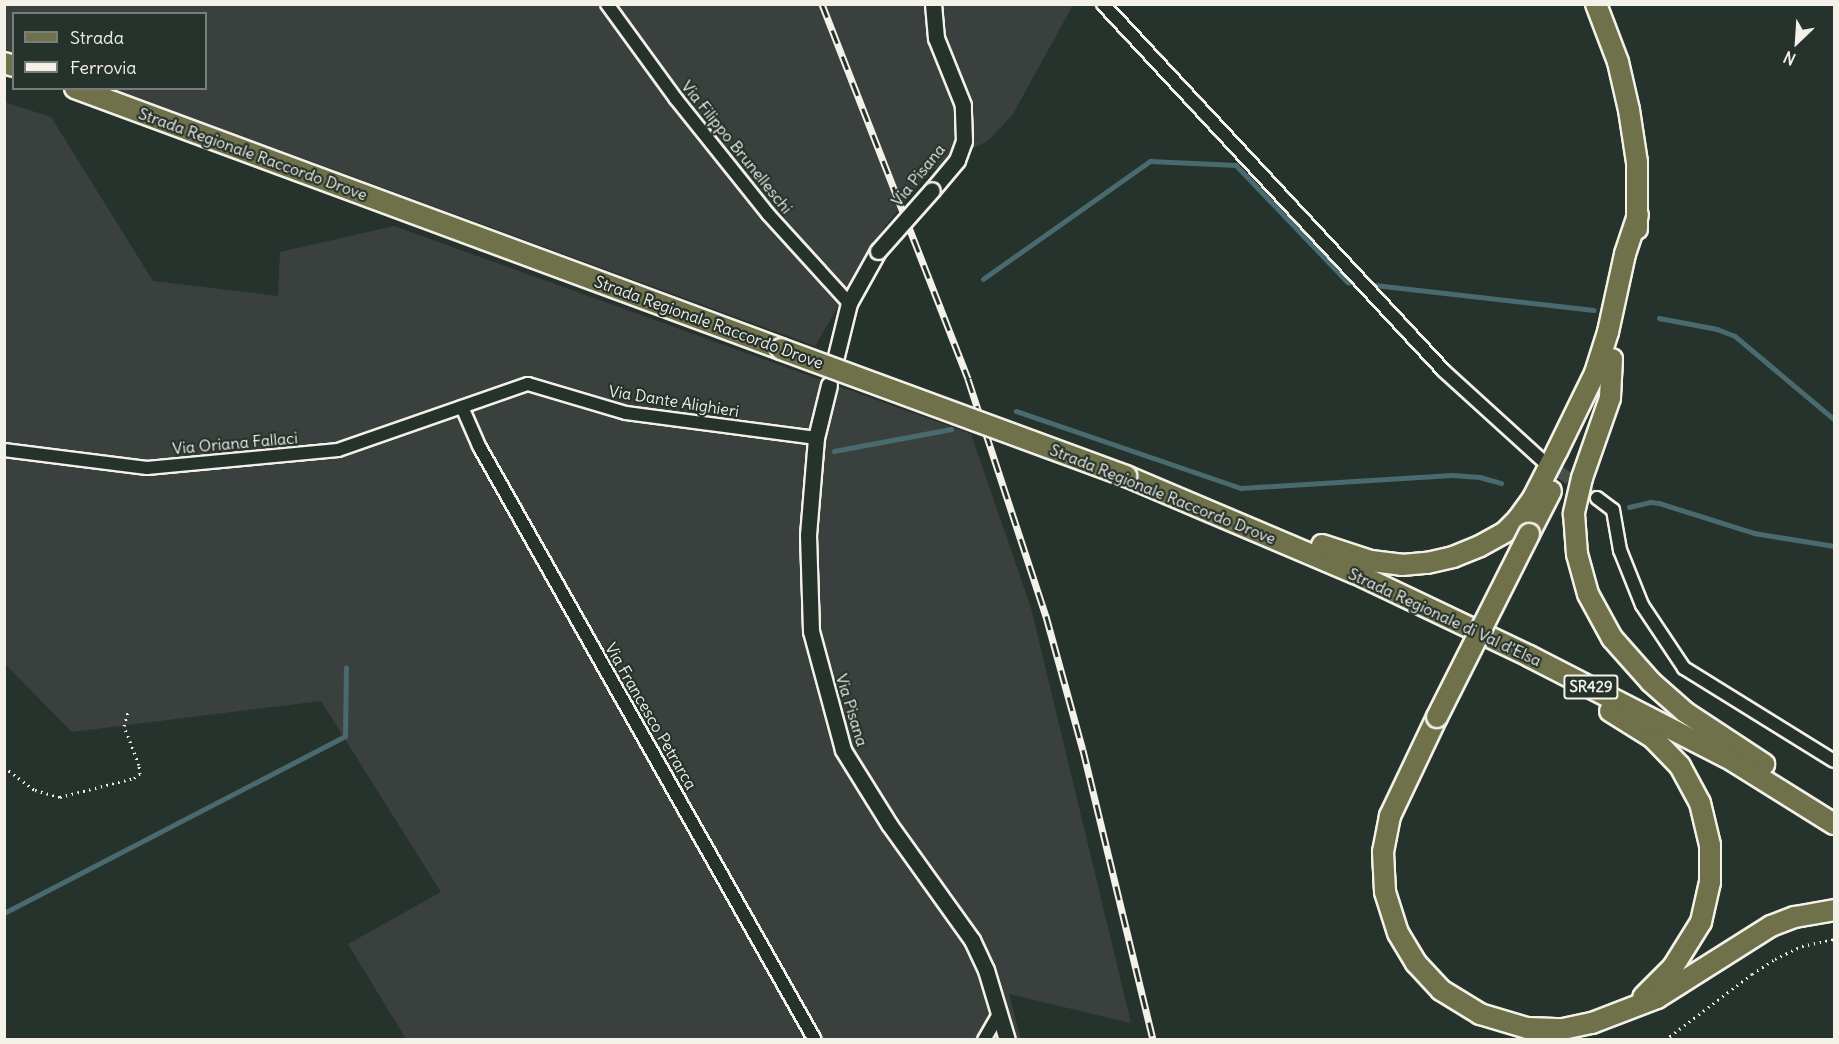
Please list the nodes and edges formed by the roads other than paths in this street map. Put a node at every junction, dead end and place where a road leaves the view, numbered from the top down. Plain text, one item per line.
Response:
1 (607, 4) edge
2 (933, 4) edge
3 (1103, 4) edge
4 (1596, 4) edge
5 (80, 90) edge
6 (1638, 215) junction
7 (849, 303) junction
8 (836, 356) dead end
9 (1612, 359) junction
10 (829, 385) dead end
11 (462, 407) junction
12 (816, 438) junction
13 (4, 450) edge
14 (1544, 462) tunnel mouth
15 (1597, 498) tunnel mouth
16 (1341, 560) junction
17 (1834, 760) edge
18 (1834, 809) edge
19 (1834, 824) edge
20 (1834, 910) edge
21 (1629, 1008) junction
22 (1000, 1012) junction
23 (815, 1040) edge
24 (984, 1040) edge
25 (1007, 1040) edge

1 - 7 street, Via Filippo Brunelleschi
2 - 7 street, Via Pisana, bridge
3 - 14 street
4 - 6 main road
5 - 16 main road, Strada Regionale Raccordo Drove, bridge
6 - 9 main road
6 - 16 main road
7 - 8 street, Via Pisana
9 - 18 main road
9 - 21 main road, bridge
10 - 12 street, Via Pisana
11 - 12 street, Via Dante Alighieri
11 - 13 street, Via Oriana Fallaci
11 - 23 street, Via Francesco Petrarca
12 - 22 street, Via Pisana
15 - 17 street
16 - 19 main road, Strada Regionale di Val d'Elsa / SR429
16 - 21 main road
20 - 21 main road
22 - 24 street
22 - 25 street, Via Pisana

